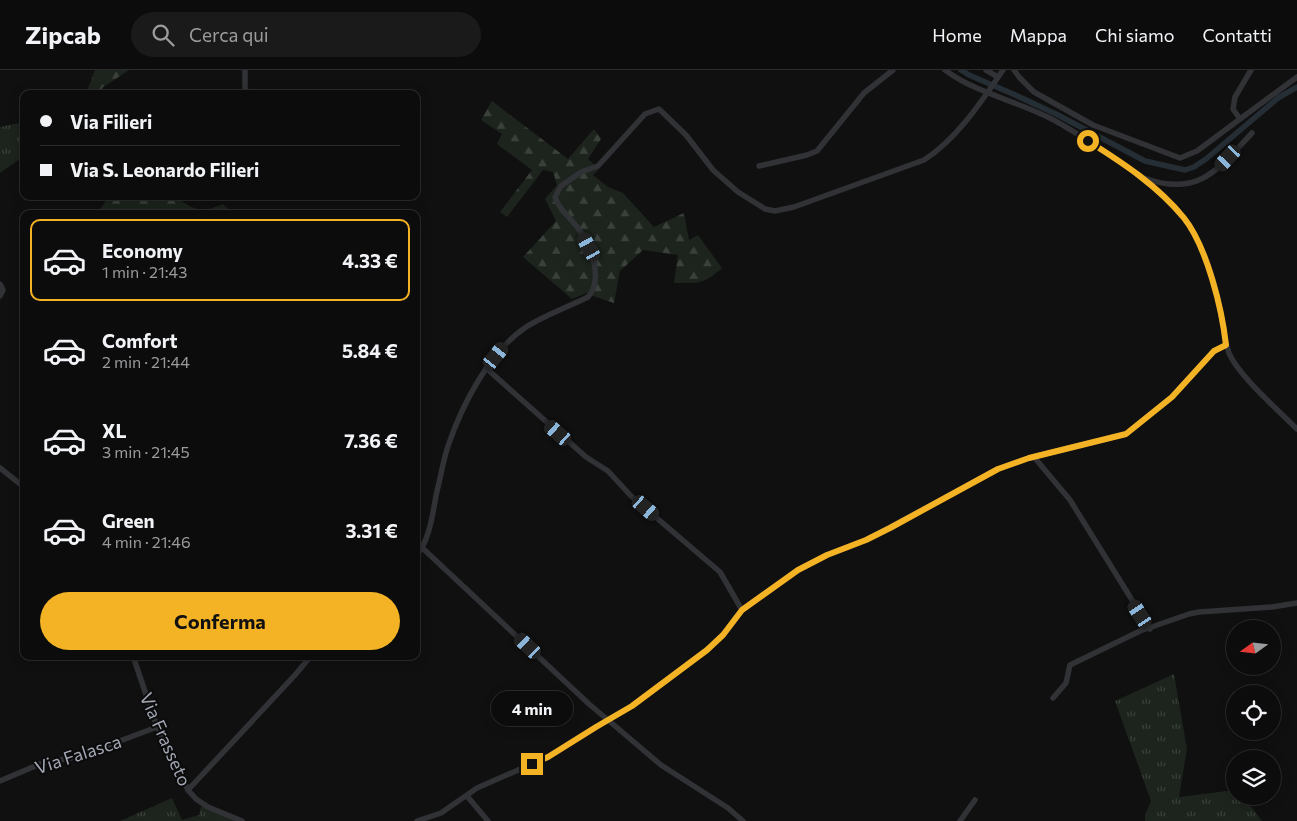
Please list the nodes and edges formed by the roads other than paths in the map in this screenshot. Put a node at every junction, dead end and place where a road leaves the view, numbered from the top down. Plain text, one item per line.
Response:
1 (245, 70) edge
2 (893, 70) edge
3 (945, 70) edge
4 (986, 70) edge
5 (1003, 70) edge
6 (1014, 70) edge
7 (1251, 70) edge
8 (1297, 77) edge
9 (997, 78) junction
10 (246, 90) edge
11 (988, 91) junction
12 (1240, 119) junction
13 (1252, 133) dead end
14 (759, 166) dead end
15 (1141, 176) junction
16 (0, 284) edge
17 (0, 296) edge
18 (1226, 345) junction
19 (486, 368) junction
20 (1297, 429) edge
21 (1034, 457) junction
22 (0, 468) edge
23 (20, 484) edge
24 (420, 546) edge
25 (423, 549) junction
26 (420, 552) edge
27 (1297, 603) edge
28 (742, 610) junction
29 (1150, 629) junction
30 (134, 660) edge
31 (308, 660) edge
32 (1053, 698) dead end
33 (608, 720) junction
34 (157, 727) junction
35 (0, 781) edge
36 (188, 790) junction
37 (467, 796) junction
38 (975, 800) dead end
39 (242, 821) edge
40 (417, 821) edge
41 (488, 821) edge
42 (743, 821) edge
43 (960, 821) edge

1 - 10 street
2 - 14 street
3 - 11 street
4 - 9 street
5 - 9 street
6 - 12 street
7 - 12 street
8 - 12 street
9 - 11 street
11 - 15 street
11 - 19 street
13 - 15 street
15 - 18 street
16 - 17 street
18 - 20 street
18 - 21 street
19 - 25 street
19 - 28 street
21 - 28 street
21 - 29 street
22 - 23 street
24 - 25 street
25 - 26 street
25 - 33 street
27 - 29 street
28 - 33 street
29 - 32 street
30 - 34 street, Via Frasseto
31 - 36 street
33 - 37 street
33 - 42 street
34 - 35 street, Via Falasca
34 - 36 street, Via Frasseto
36 - 39 street, Via Frasseto
37 - 40 street
37 - 41 street
38 - 43 street

